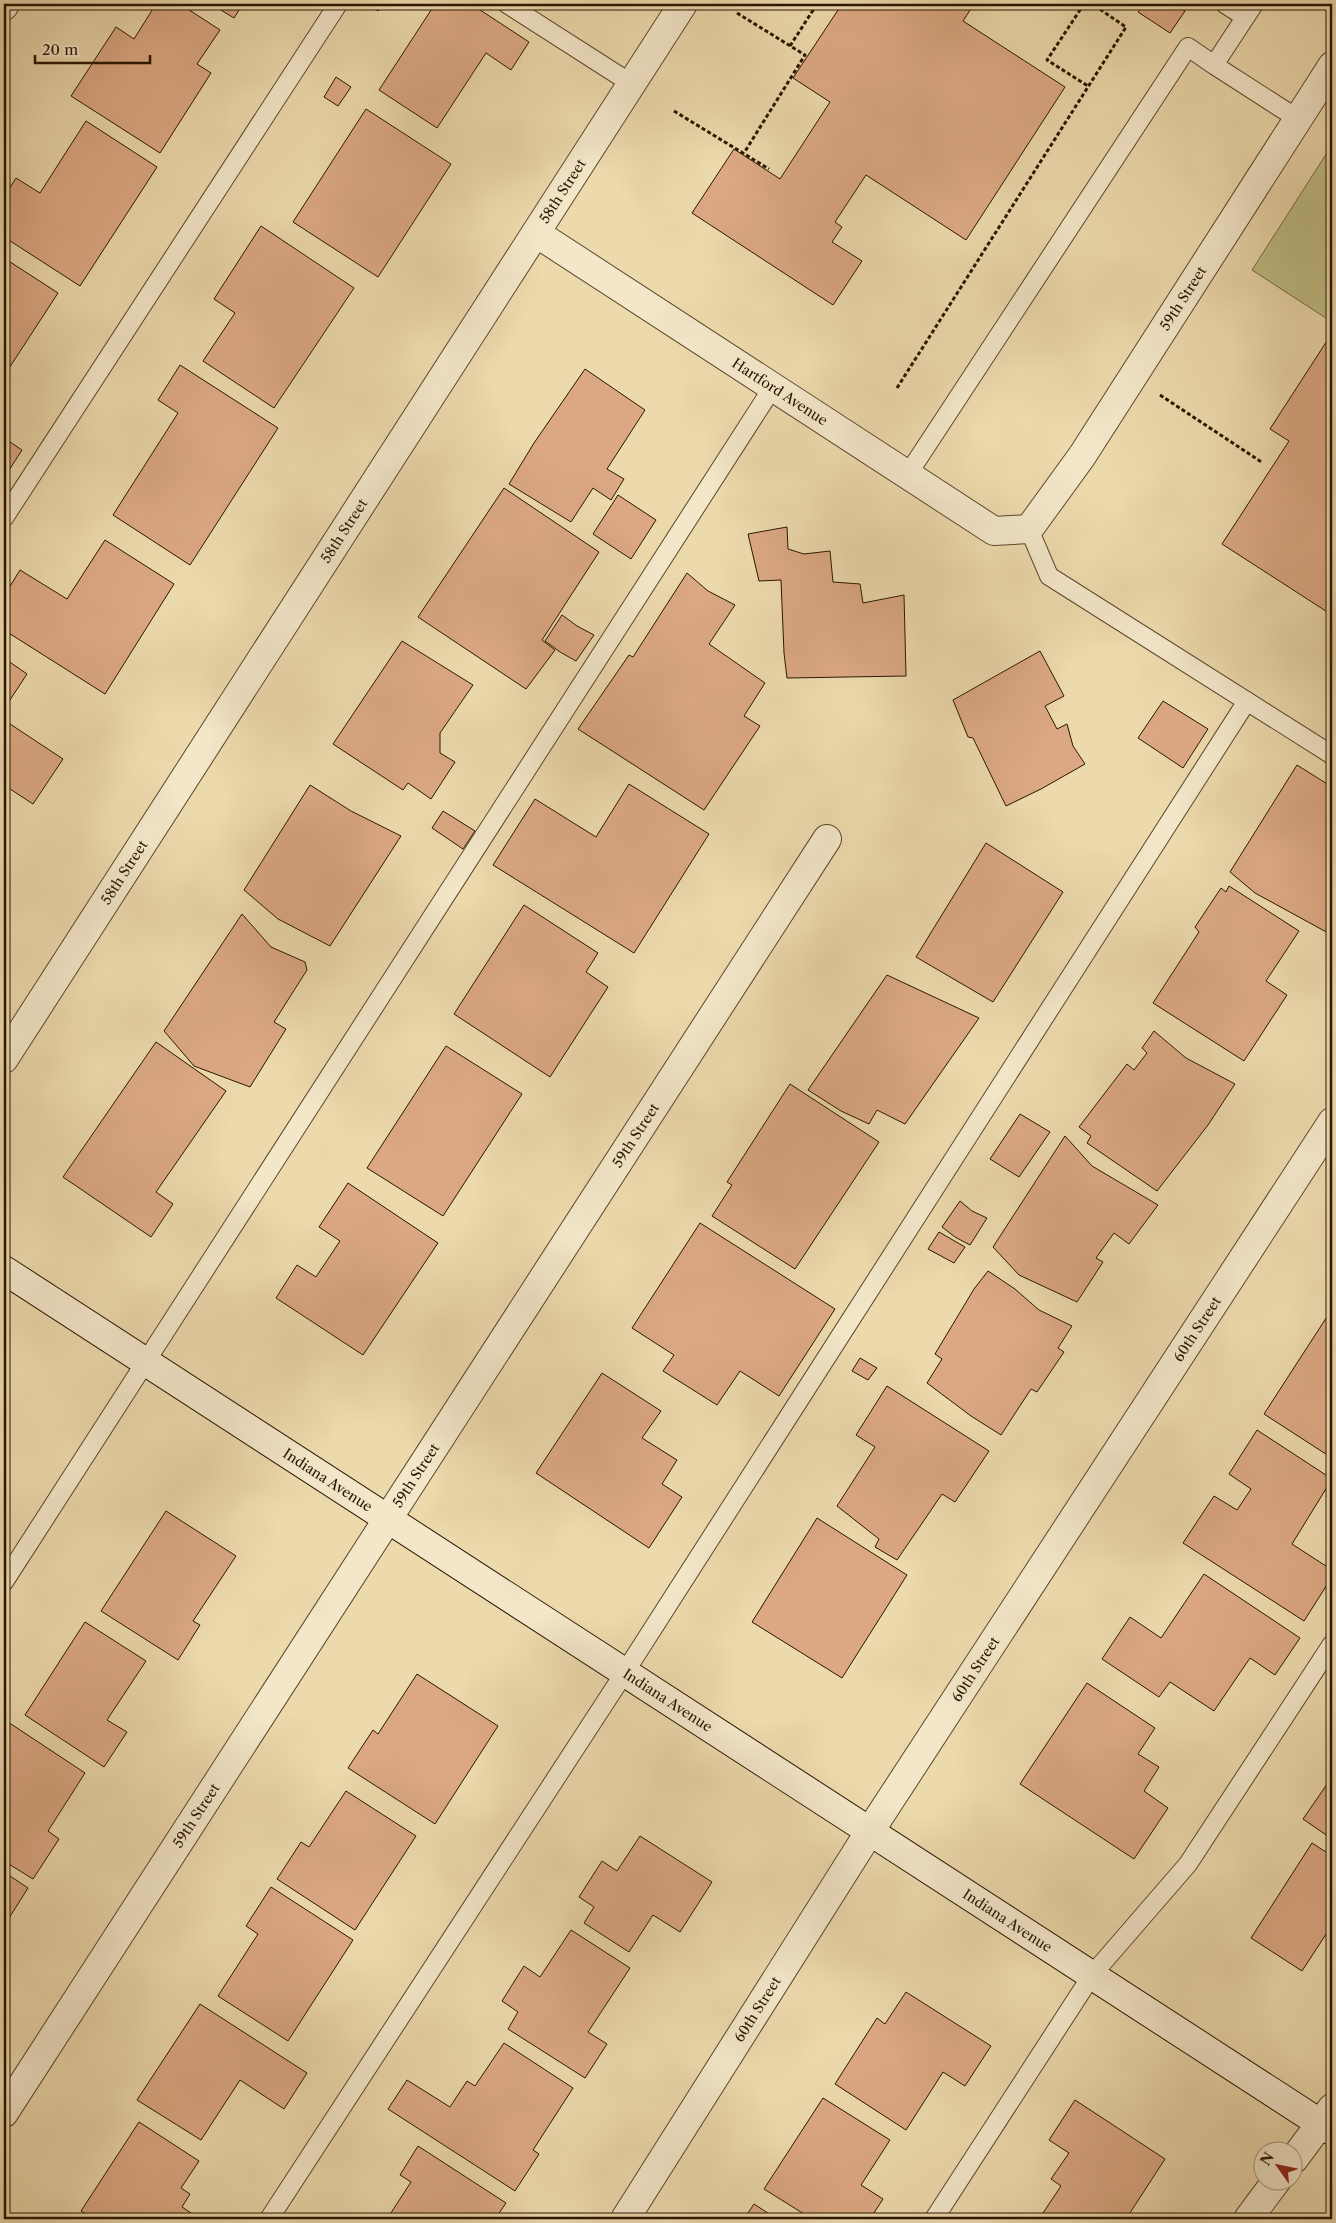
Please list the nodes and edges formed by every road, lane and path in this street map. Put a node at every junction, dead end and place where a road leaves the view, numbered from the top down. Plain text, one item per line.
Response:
1 (338, 4) edge
2 (507, 4) edge
3 (683, 4) edge
4 (817, 4) edge
5 (1084, 4) edge
6 (1092, 4) edge
7 (1225, 4) edge
8 (1249, 10) edge
9 (737, 13) dead end
10 (790, 46) junction
11 (1214, 65) junction
12 (1332, 66) edge
13 (632, 84) junction
14 (1088, 86) junction
15 (674, 111) dead end
16 (1298, 119) junction
17 (744, 152) junction
18 (769, 169) dead end
19 (536, 233) junction
20 (773, 387) junction
21 (897, 388) dead end
22 (1160, 395) dead end
23 (1263, 463) dead end
24 (908, 474) junction
25 (4, 518) edge
26 (1030, 529) junction
27 (1247, 701) junction
28 (1332, 755) edge
29 (828, 839) dead end
30 (4, 1059) edge
31 (1332, 1122) edge
32 (4, 1270) edge
33 (146, 1362) junction
34 (387, 1518) junction
35 (4, 1582) edge
36 (1332, 1644) edge
37 (625, 1672) junction
38 (870, 1831) junction
39 (1092, 1975) junction
40 (4, 2113) edge
41 (1328, 2120) edge
42 (1304, 2148) edge
43 (1270, 2190) edge
44 (270, 2219) edge
45 (625, 2219) edge
46 (934, 2219) edge
47 (1248, 2219) edge

1 - 25 lane
2 - 13 lane
3 - 13 street, 58th Street
4 - 10 path
5 - 14 path
6 - 14 path
7 - 8 lane
8 - 11 lane
9 - 10 path
10 - 17 path
11 - 16 lane
11 - 24 lane
12 - 16 street, 59th Street
13 - 19 street, 58th Street
14 - 21 path
15 - 17 path
16 - 26 street, 59th Street
17 - 18 path
19 - 20 street, Hartford Avenue
19 - 30 street, 58th Street
20 - 24 street, Hartford Avenue
20 - 33 lane
22 - 23 path
24 - 26 street, Hartford Avenue
26 - 27 lane
27 - 28 lane
27 - 37 lane
29 - 34 street, 59th Street
31 - 38 street, 60th Street
32 - 33 street, Indiana Avenue
33 - 34 street, Indiana Avenue
33 - 35 lane
34 - 37 street, Indiana Avenue
34 - 40 street, 59th Street
36 - 39 lane
37 - 38 street, Indiana Avenue
37 - 44 lane
38 - 39 street, Indiana Avenue
38 - 45 street, 60th Street
39 - 41 street, Indiana Avenue
39 - 46 lane
41 - 42 street
43 - 47 street

